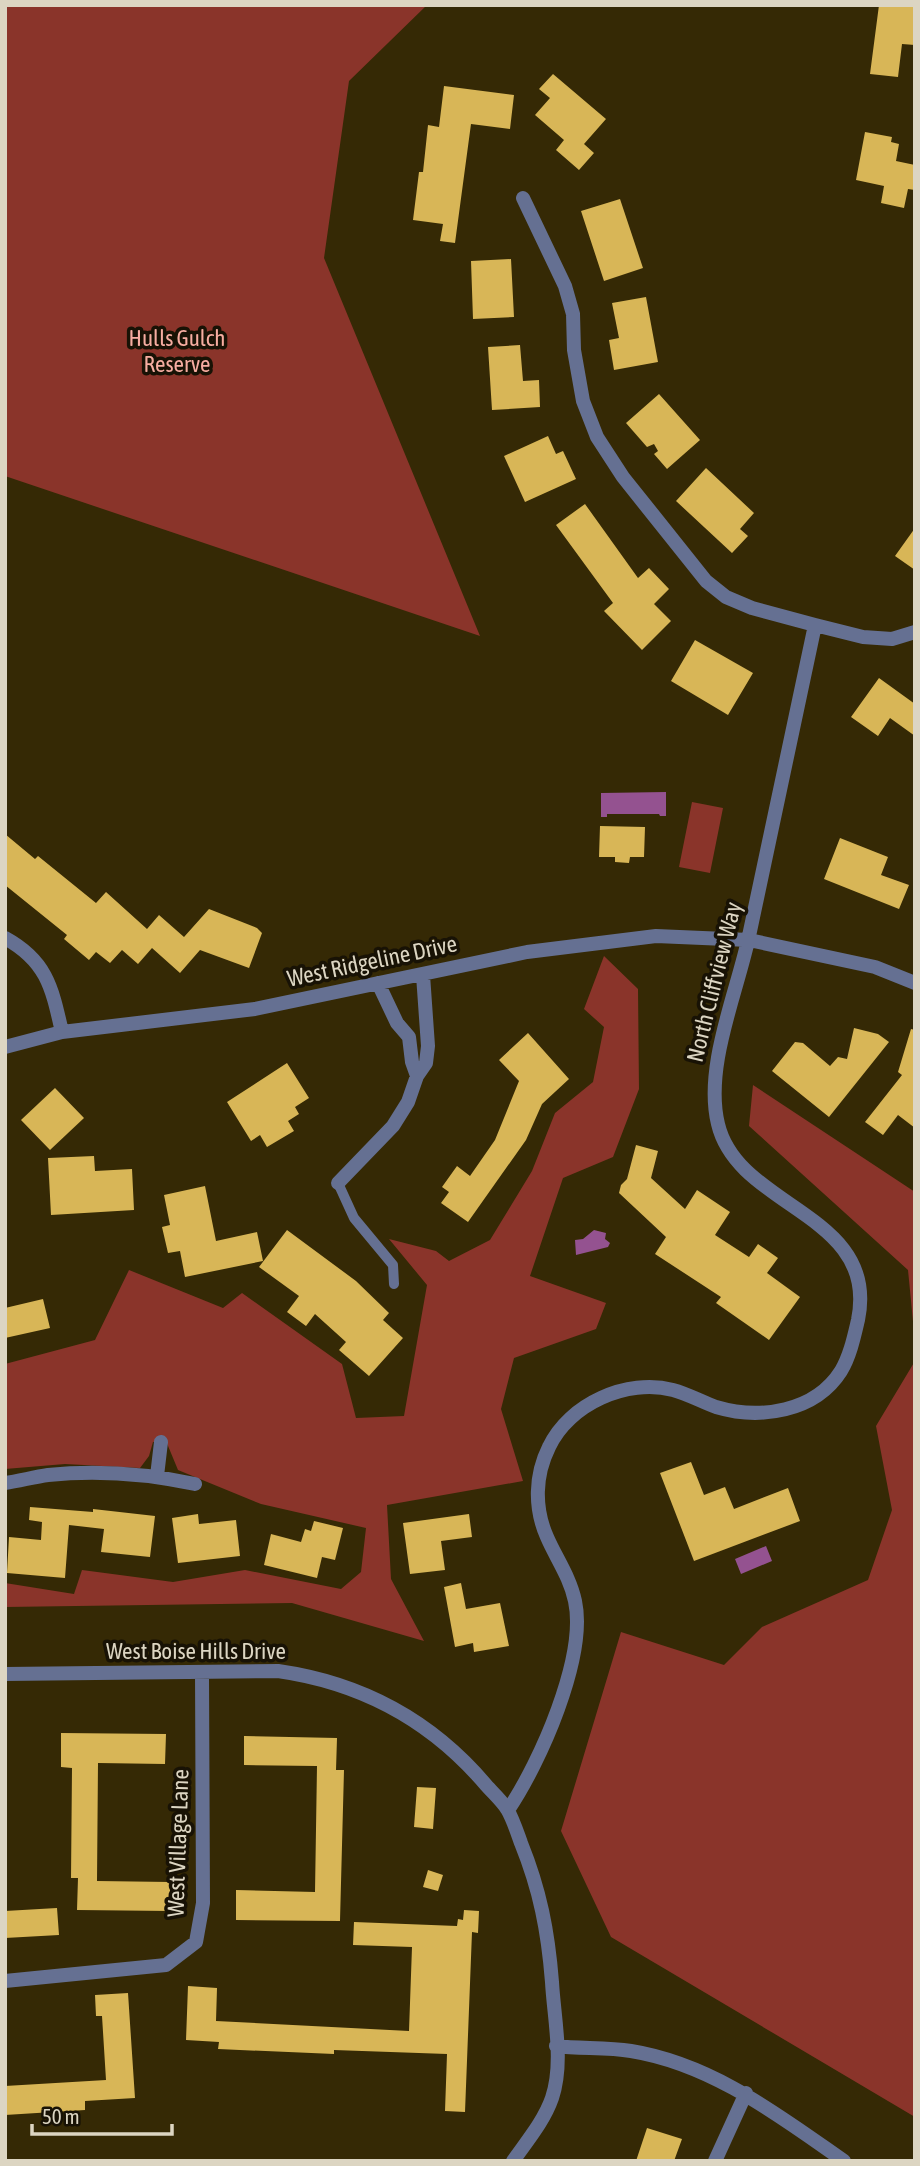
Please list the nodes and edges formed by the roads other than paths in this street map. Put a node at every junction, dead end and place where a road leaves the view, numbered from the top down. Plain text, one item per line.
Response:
1 (523, 198) dead end
2 (815, 625) junction
3 (915, 632) edge
4 (5, 938) edge
5 (748, 940) junction
6 (422, 975) junction
7 (378, 983) junction
8 (915, 983) edge
9 (426, 1024) junction
10 (403, 1028) junction
11 (62, 1032) junction
12 (5, 1046) edge
13 (417, 1076) junction
14 (338, 1183) joint
15 (394, 1284) dead end
16 (161, 1442) dead end
17 (157, 1476) junction
18 (5, 1483) edge
19 (195, 1484) dead end
20 (202, 1673) junction
21 (5, 1674) edge
22 (508, 1810) junction
23 (5, 1982) edge
24 (556, 2046) junction
25 (746, 2093) junction
26 (513, 2161) edge
27 (715, 2161) edge
28 (844, 2161) edge

1 - 2 street
2 - 3 street
2 - 5 street, North Cliffview Way
4 - 11 street
5 - 6 street, West Ridgeline Drive
5 - 8 street, West Ridgeline Drive
5 - 22 street, North Cliffview Way
6 - 7 street, West Ridgeline Drive
6 - 9 street
7 - 10 street
7 - 11 street, West Ridgeline Drive
9 - 10 street
9 - 13 street
10 - 13 street
11 - 12 street, West Ridgeline Drive
13 - 14 street
14 - 15 lane
16 - 17 street
17 - 18 street
17 - 19 street
20 - 21 street, West Boise Hills Drive
20 - 22 street, West Boise Hills Drive
20 - 23 street, West Village Lane
22 - 24 street, West Boise Hills Drive
24 - 25 street
24 - 26 street, West Boise Hills Drive
25 - 27 street
25 - 28 street

